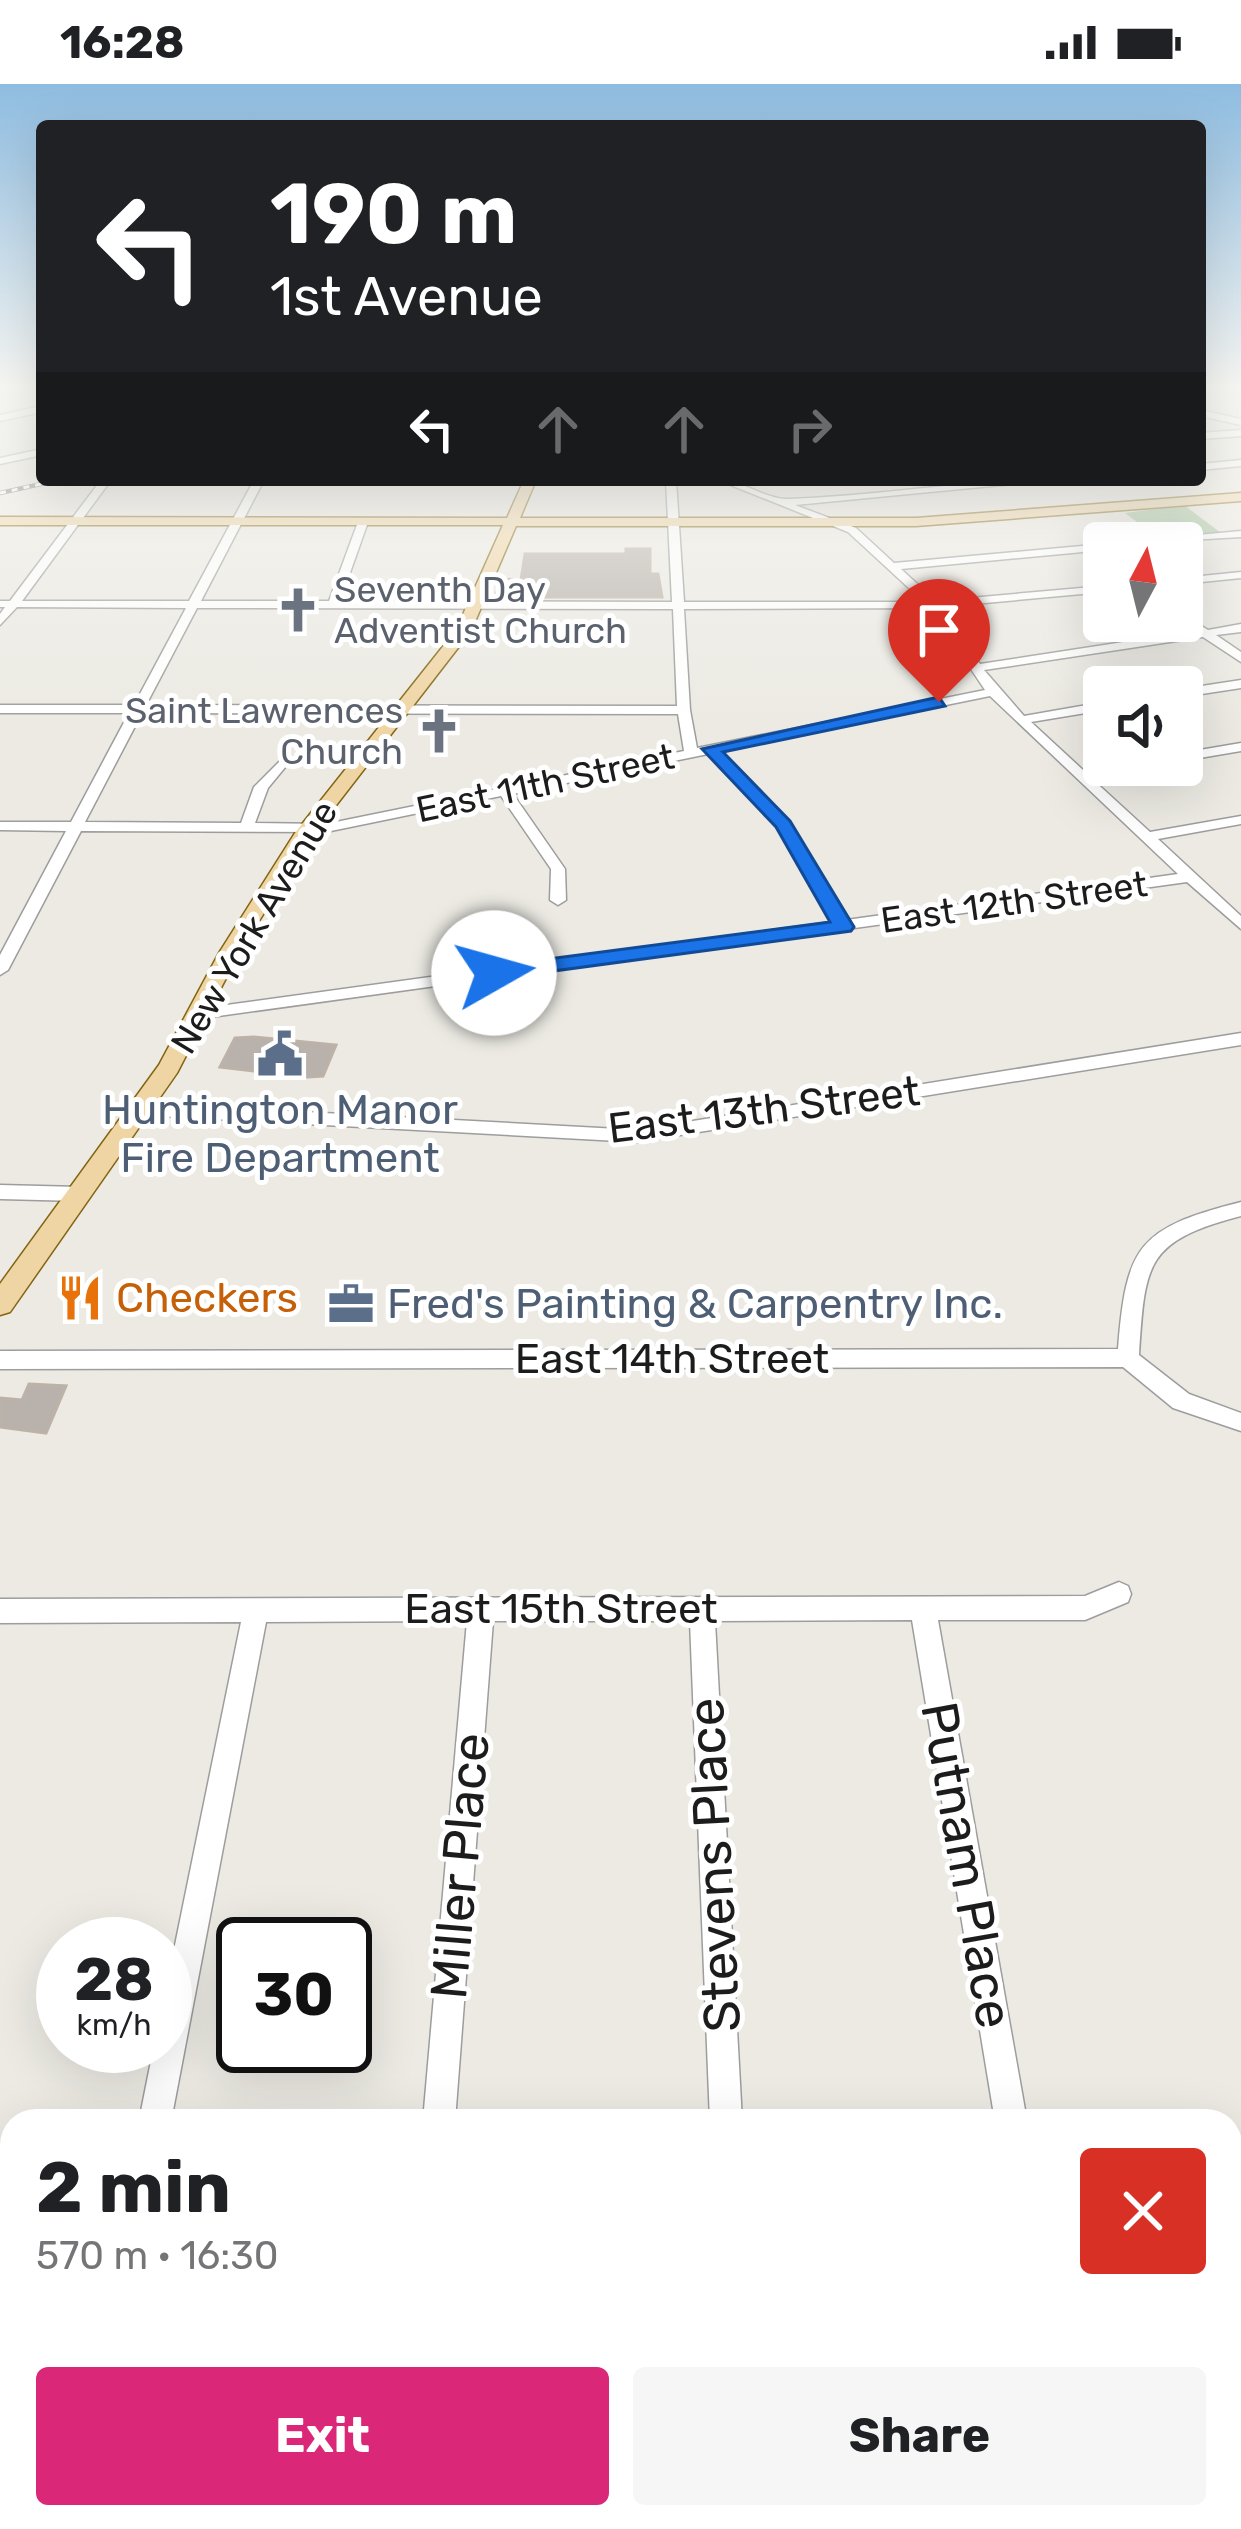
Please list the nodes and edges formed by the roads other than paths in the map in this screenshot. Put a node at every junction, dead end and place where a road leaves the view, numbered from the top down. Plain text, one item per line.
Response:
1 (92, 499) edge
2 (249, 499) edge
3 (522, 499) edge
4 (672, 499) edge
5 (775, 499) edge
6 (824, 499) edge
7 (841, 499) edge
8 (1216, 499) edge
9 (783, 502) junction
10 (0, 521) edge
11 (75, 521) junction
12 (237, 522) junction
13 (364, 522) junction
14 (512, 522) junction
15 (674, 522) junction
16 (940, 522) junction
17 (835, 523) junction
18 (865, 523) junction
19 (1241, 534) edge
20 (875, 537) junction
21 (1203, 538) edge
22 (1083, 549) edge
23 (880, 554) junction
24 (894, 566) junction
25 (1241, 575) edge
26 (1203, 579) edge
27 (1083, 591) edge
28 (7, 604) edge
29 (193, 604) junction
30 (333, 605) junction
31 (474, 605) junction
32 (934, 605) junction
33 (678, 606) junction
34 (0, 622) edge
35 (1241, 628) edge
36 (1203, 632) edge
37 (1206, 634) junction
38 (1241, 658) edge
39 (976, 668) junction
40 (1241, 684) edge
41 (1203, 690) edge
42 (993, 692) junction
43 (0, 709) edge
44 (139, 709) junction
45 (400, 710) junction
46 (684, 710) junction
47 (1083, 710) edge
48 (1021, 720) junction
49 (1241, 747) edge
50 (711, 749) junction
51 (691, 753) junction
52 (1203, 753) edge
53 (280, 765) dead end
54 (1083, 774) edge
55 (1078, 775) junction
56 (505, 792) junction
57 (1241, 820) edge
58 (0, 826) edge
59 (77, 826) junction
60 (247, 826) junction
61 (308, 827) junction
62 (1147, 837) junction
63 (1190, 877) junction
64 (558, 900) dead end
65 (1241, 903) edge
66 (1222, 907) junction
67 (1241, 924) edge
68 (843, 927) junction
69 (0, 970) edge
70 (197, 1014) junction
71 (1241, 1039) edge
72 (140, 1109) junction
73 (0, 1192) edge
74 (80, 1194) junction
75 (1241, 1209) edge
76 (0, 1305) edge
77 (1128, 1358) junction
78 (0, 1360) edge
79 (1241, 1423) edge
80 (1119, 1594) dead end
81 (702, 1608) junction
82 (923, 1608) junction
83 (481, 1610) junction
84 (0, 1611) edge
85 (256, 1611) junction
86 (157, 2109) edge
87 (440, 2109) edge
88 (724, 2109) edge
89 (1009, 2109) edge

1 - 11 street
2 - 12 street
3 - 14 main road, New York Avenue
4 - 15 street
5 - 9 street
6 - 9 street
7 - 18 street
8 - 16 main road
9 - 17 street
10 - 11 main road
11 - 12 main road
11 - 28 street
12 - 13 main road
12 - 29 street
13 - 14 main road
13 - 30 street
14 - 15 main road
14 - 31 main road, New York Avenue
15 - 17 main road
15 - 33 street
16 - 18 main road
16 - 20 main road
17 - 18 main road
17 - 23 street
18 - 20 street
19 - 21 street
20 - 23 street
22 - 24 street
23 - 24 street
24 - 32 street
25 - 26 street
27 - 32 street
28 - 29 street
28 - 34 street
29 - 30 street
29 - 44 street
30 - 31 street
31 - 33 street
31 - 45 main road, New York Avenue
32 - 33 street
32 - 39 street
33 - 46 street
35 - 37 street
36 - 37 street
37 - 38 street
37 - 39 street
39 - 42 street
40 - 41 street
42 - 48 street
42 - 50 street, East 11th Street
43 - 44 street
44 - 45 street
44 - 59 street
45 - 46 street
45 - 61 main road, New York Avenue
46 - 51 street
47 - 48 street
48 - 55 street
49 - 52 street
50 - 51 street, East 11th Street
50 - 68 street
51 - 56 street, East 11th Street
53 - 60 street
54 - 55 street
55 - 62 street
56 - 61 street, East 11th Street
56 - 64 street
57 - 62 street
58 - 59 street, East 11th Street
59 - 60 street, East 11th Street
59 - 69 street
60 - 61 street, East 11th Street
61 - 70 main road, New York Avenue
62 - 63 street
63 - 66 street
63 - 68 street, East 12th Street
65 - 66 street
66 - 67 street
68 - 70 street, East 12th Street
70 - 72 main road, New York Avenue
71 - 72 street, East 13th Street
72 - 74 main road, New York Avenue
73 - 74 street
74 - 76 main road, New York Avenue
75 - 77 street
77 - 78 street, East 14th Street
77 - 79 street
80 - 82 street, East 15th Street
81 - 82 street, East 15th Street
81 - 83 street, East 15th Street
81 - 88 street, Stevens Place
82 - 89 street, Putnam Place
83 - 85 street, East 15th Street
83 - 87 street, Miller Place
84 - 85 street, East 15th Street
85 - 86 street

